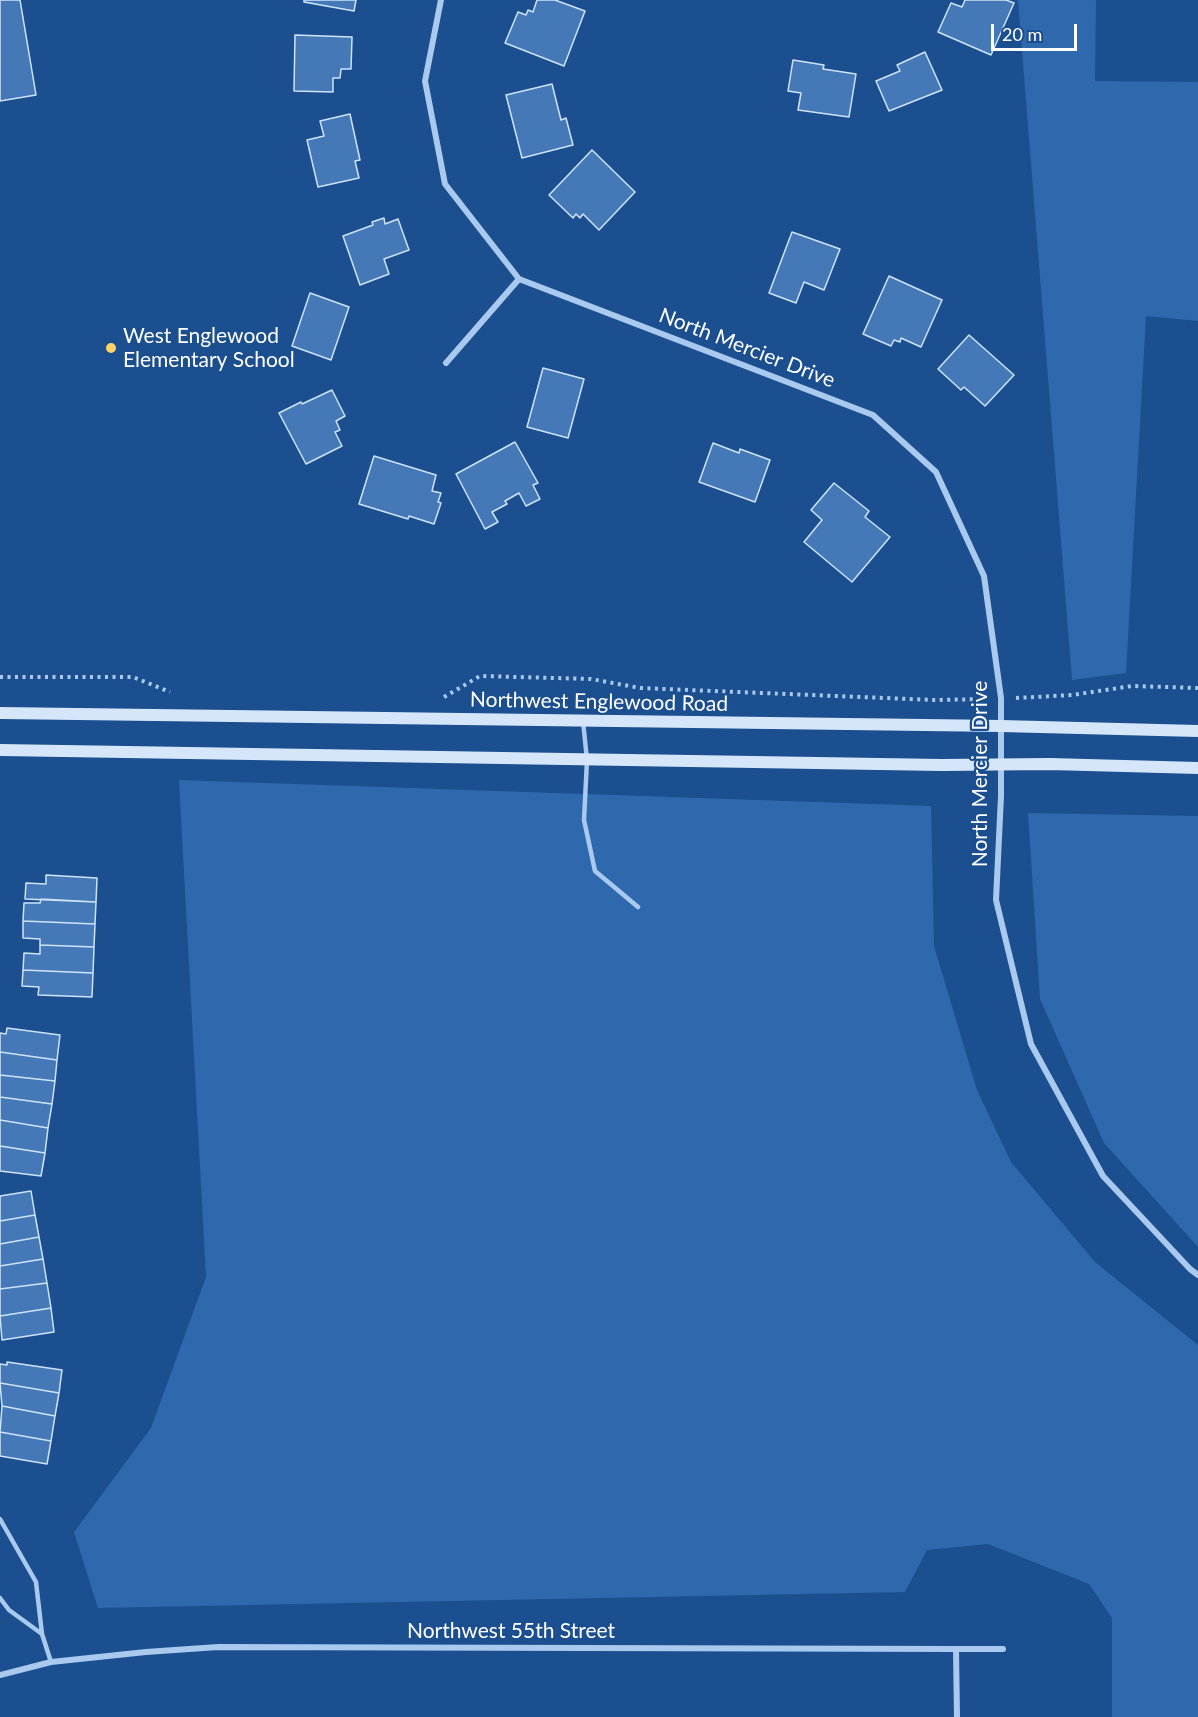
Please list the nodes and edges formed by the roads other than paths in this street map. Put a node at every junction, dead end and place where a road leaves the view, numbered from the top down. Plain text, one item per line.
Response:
1 (441, 0) edge
2 (519, 279) junction
3 (446, 363) dead end
4 (0, 713) edge
5 (583, 721) junction
6 (1001, 726) junction
7 (1198, 731) edge
8 (0, 750) edge
9 (587, 759) junction
10 (1000, 763) junction
11 (1198, 768) edge
12 (638, 907) dead end
13 (1198, 1275) edge
14 (0, 1519) edge
15 (0, 1598) edge
16 (42, 1634) junction
17 (956, 1649) junction
18 (1003, 1649) dead end
19 (51, 1662) junction
20 (0, 1675) edge
21 (957, 1717) edge

1 - 2 street
2 - 3 street
2 - 6 street, North Mercier Drive
4 - 5 main road, Northwest Englewood Road
5 - 6 main road, Northwest Englewood Road
5 - 9 lane
6 - 7 main road, Northwest Englewood Road
6 - 10 street, North Mercier Drive
8 - 9 main road
9 - 10 main road
9 - 12 lane
10 - 11 main road
10 - 13 street, North Mercier Drive
14 - 16 lane
15 - 16 lane
16 - 19 lane
17 - 18 street, Northwest 55th Street
17 - 19 street, Northwest 55th Street
17 - 21 street
19 - 20 street, Northwest 55th Street

